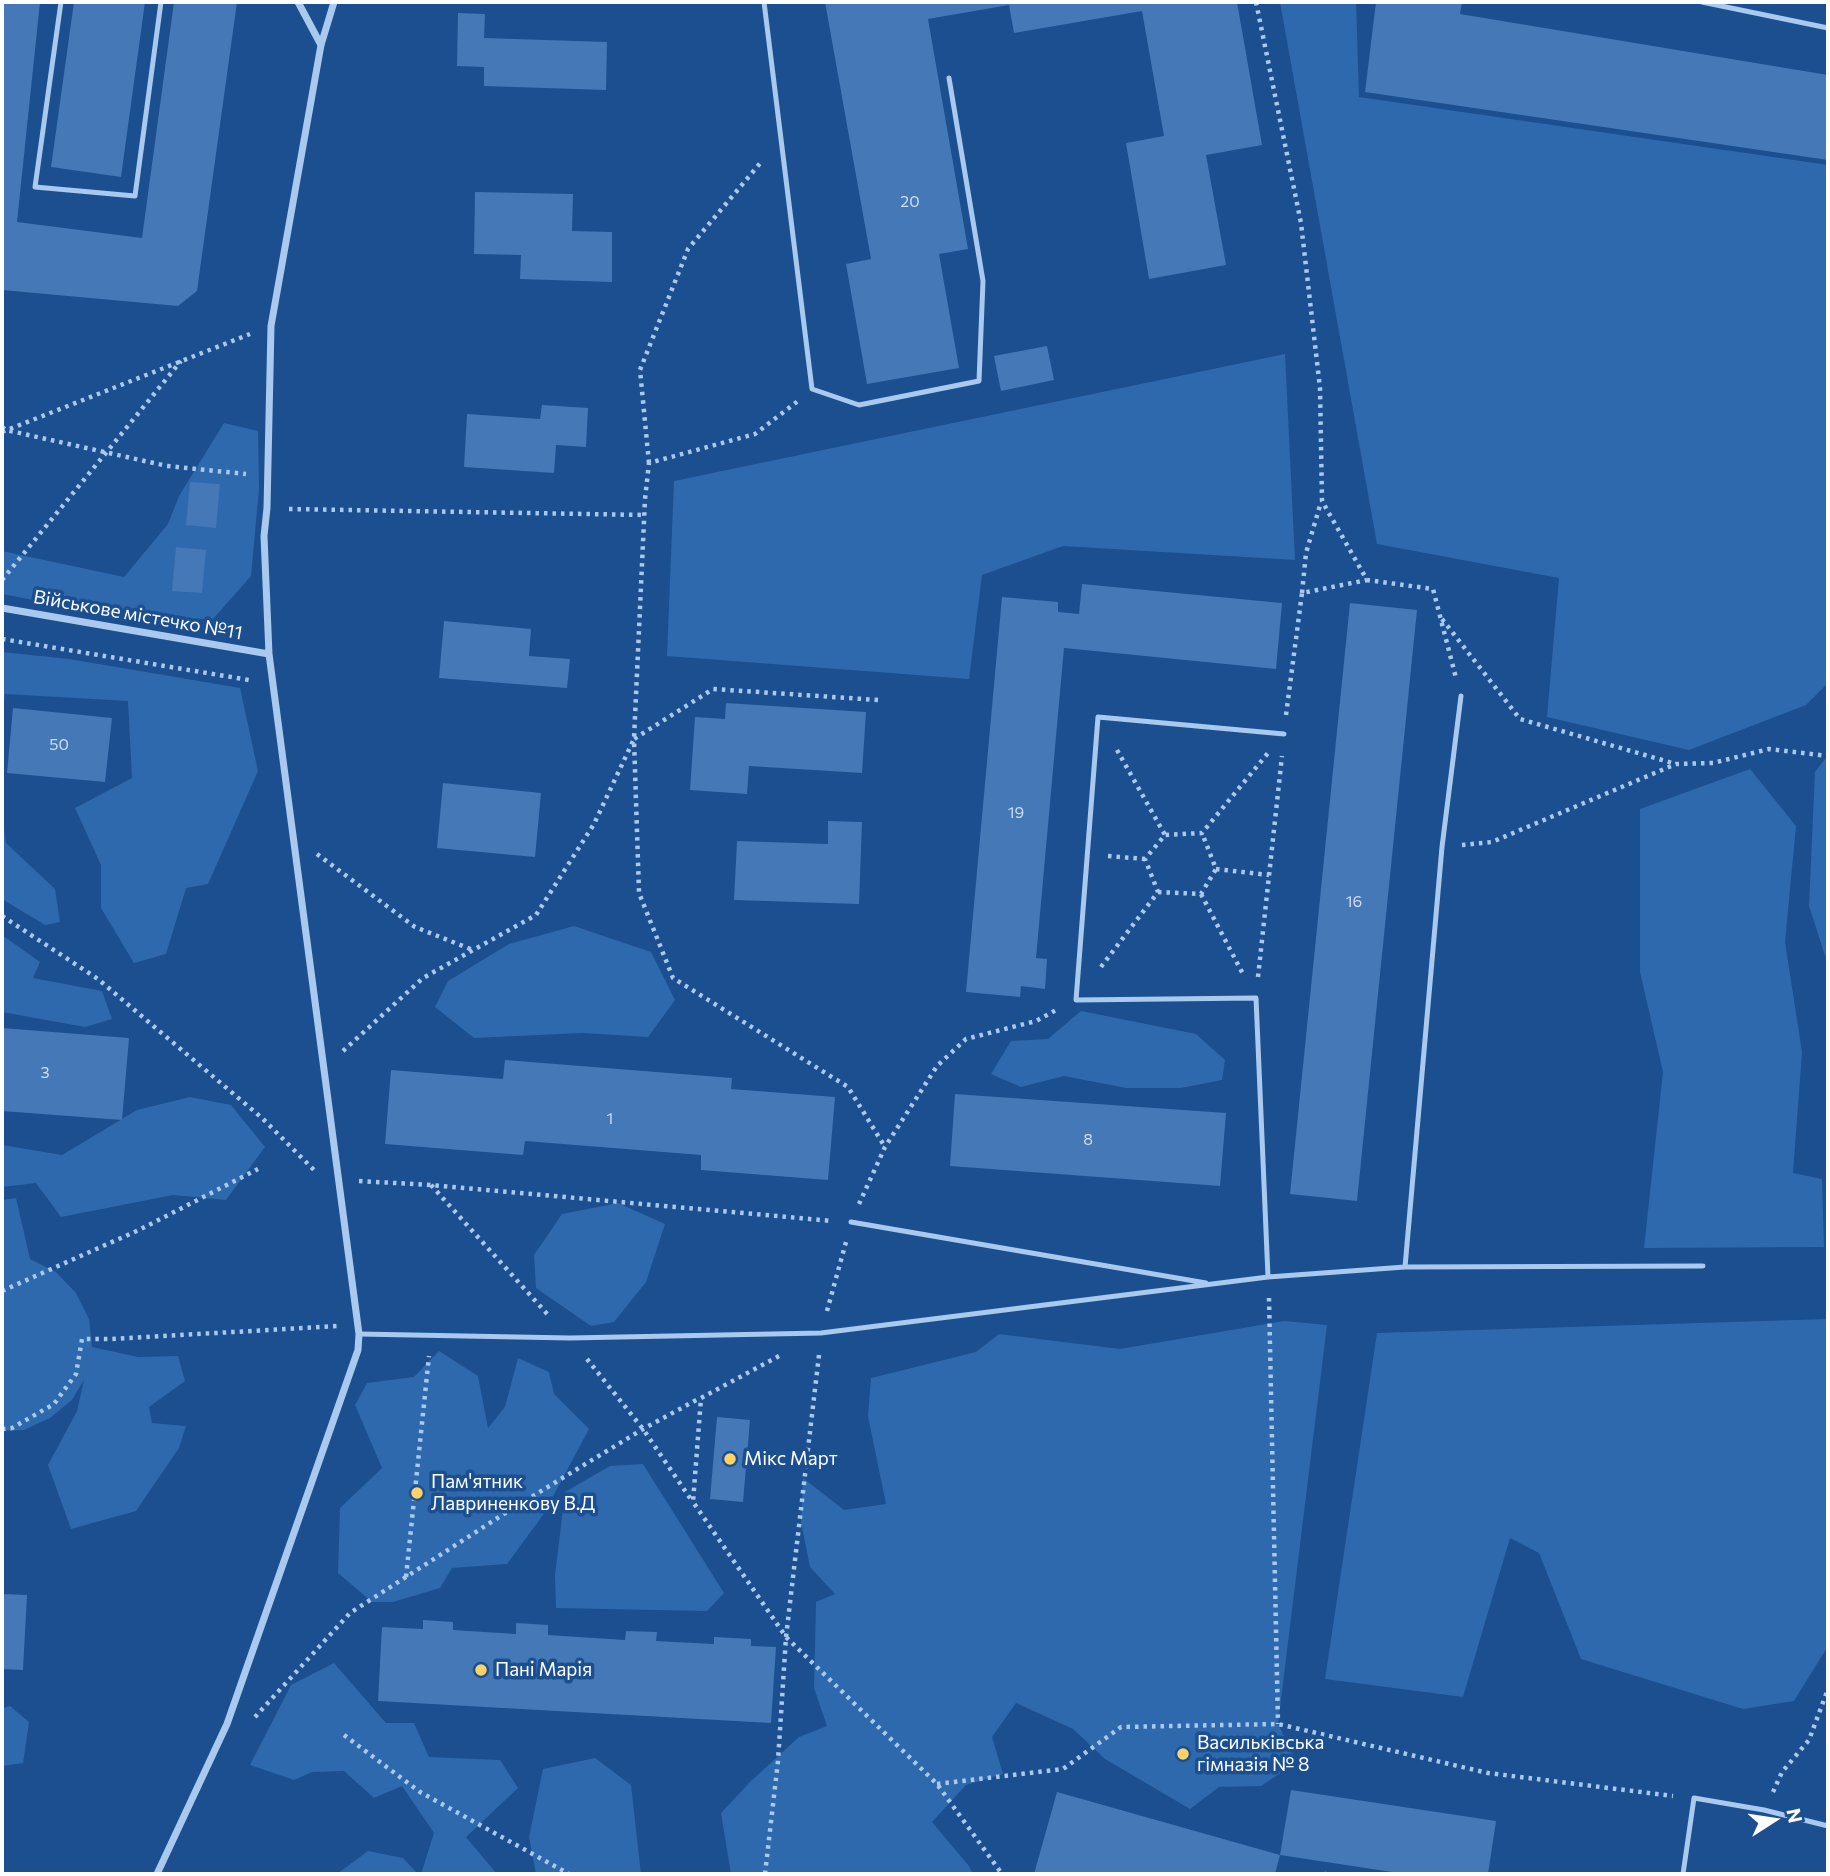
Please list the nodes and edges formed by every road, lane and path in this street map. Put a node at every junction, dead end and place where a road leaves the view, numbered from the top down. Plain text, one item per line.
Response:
1 (61, 2) edge
2 (161, 2) edge
3 (298, 2) edge
4 (334, 2) edge
5 (764, 2) edge
6 (1256, 2) edge
7 (1702, 2) edge
8 (1828, 28) edge
9 (321, 45) junction
10 (949, 78) dead end
11 (782, 136) junction
12 (271, 326) junction
13 (181, 361) junction
14 (812, 389) junction
15 (3, 430) edge
16 (106, 453) junction
17 (649, 463) junction
18 (267, 477) junction
19 (1322, 501) junction
20 (267, 508) junction
21 (645, 515) junction
22 (2, 580) edge
23 (1367, 580) junction
24 (1302, 593) junction
25 (2, 608) edge
26 (1439, 616) junction
27 (2, 639) edge
28 (269, 654) junction
29 (253, 693) dead end
30 (1461, 696) joint
31 (878, 700) dead end
32 (1098, 716) junction
33 (1284, 734) junction
34 (634, 739) junction
35 (1828, 756) edge
36 (1676, 764) junction
37 (1202, 833) junction
38 (1165, 835) junction
39 (293, 837) junction
40 (1442, 847) junction
41 (1087, 855) junction
42 (1145, 859) junction
43 (1216, 869) junction
44 (1269, 876) junction
45 (1158, 892) junction
46 (1201, 894) junction
47 (2, 916) edge
48 (473, 950) junction
49 (1101, 967) dead end
50 (1256, 998) junction
51 (1076, 1000) junction
52 (324, 1067) junction
53 (885, 1147) junction
54 (321, 1166) dead end
55 (258, 1169) dead end
56 (339, 1180) junction
57 (851, 1222) junction
58 (1703, 1266) dead end
59 (1405, 1267) junction
60 (1268, 1277) junction
61 (1213, 1284) junction
62 (2, 1291) edge
63 (342, 1325) dead end
64 (359, 1334) junction
65 (821, 1334) junction
66 (431, 1335) junction
67 (785, 1353) dead end
68 (701, 1398) junction
69 (2, 1429) edge
70 (405, 1578) junction
71 (786, 1637) junction
72 (1828, 1689) edge
73 (252, 1720) dead end
74 (1278, 1724) junction
75 (344, 1735) dead end
76 (937, 1784) junction
77 (1694, 1798) junction
78 (1764, 1810) junction
79 (1828, 1826) edge
80 (157, 1874) edge
81 (569, 1874) edge
82 (765, 1874) edge
83 (1002, 1874) edge
84 (1683, 1874) edge

1 - 2 lane
3 - 9 street
4 - 9 street
5 - 11 lane
6 - 19 path
7 - 8 lane
9 - 12 street
10 - 14 lane
11 - 14 lane
11 - 17 path
12 - 13 path
12 - 18 street
13 - 15 path
13 - 16 path
14 - 17 path
15 - 16 path
16 - 18 path
16 - 22 path
17 - 21 path
18 - 20 street
19 - 23 path
19 - 24 path
20 - 21 path
20 - 28 street
21 - 34 path
23 - 24 path
23 - 26 path
24 - 33 path
25 - 28 street, Військове містечко №11
26 - 30 path
26 - 36 path
27 - 29 path
28 - 39 street
30 - 40 lane
31 - 34 path
32 - 33 lane
32 - 38 path
32 - 41 lane
33 - 37 path
33 - 44 path
34 - 48 path
34 - 53 path
35 - 36 path
36 - 40 path
37 - 38 path
37 - 43 path
38 - 42 path
39 - 48 path
39 - 52 street
40 - 59 lane
41 - 42 path
41 - 51 lane
42 - 45 path
43 - 44 path
43 - 46 path
44 - 50 path
45 - 46 path
45 - 49 path
46 - 50 path
47 - 54 path
48 - 52 path
50 - 51 lane
50 - 60 lane
51 - 53 path
52 - 56 street
53 - 57 path
55 - 62 path
56 - 57 path
56 - 64 street
57 - 61 lane
57 - 65 path
58 - 59 lane
59 - 60 lane
60 - 61 lane
60 - 74 path
61 - 65 lane
63 - 69 path
64 - 66 lane
64 - 80 street
65 - 66 lane
65 - 71 path
66 - 70 path
67 - 68 path
68 - 70 path
68 - 71 path
70 - 73 path
71 - 76 path
71 - 82 path
72 - 78 path
74 - 76 path
74 - 77 path
75 - 81 path
76 - 83 path
77 - 78 lane
77 - 84 lane
78 - 79 lane

